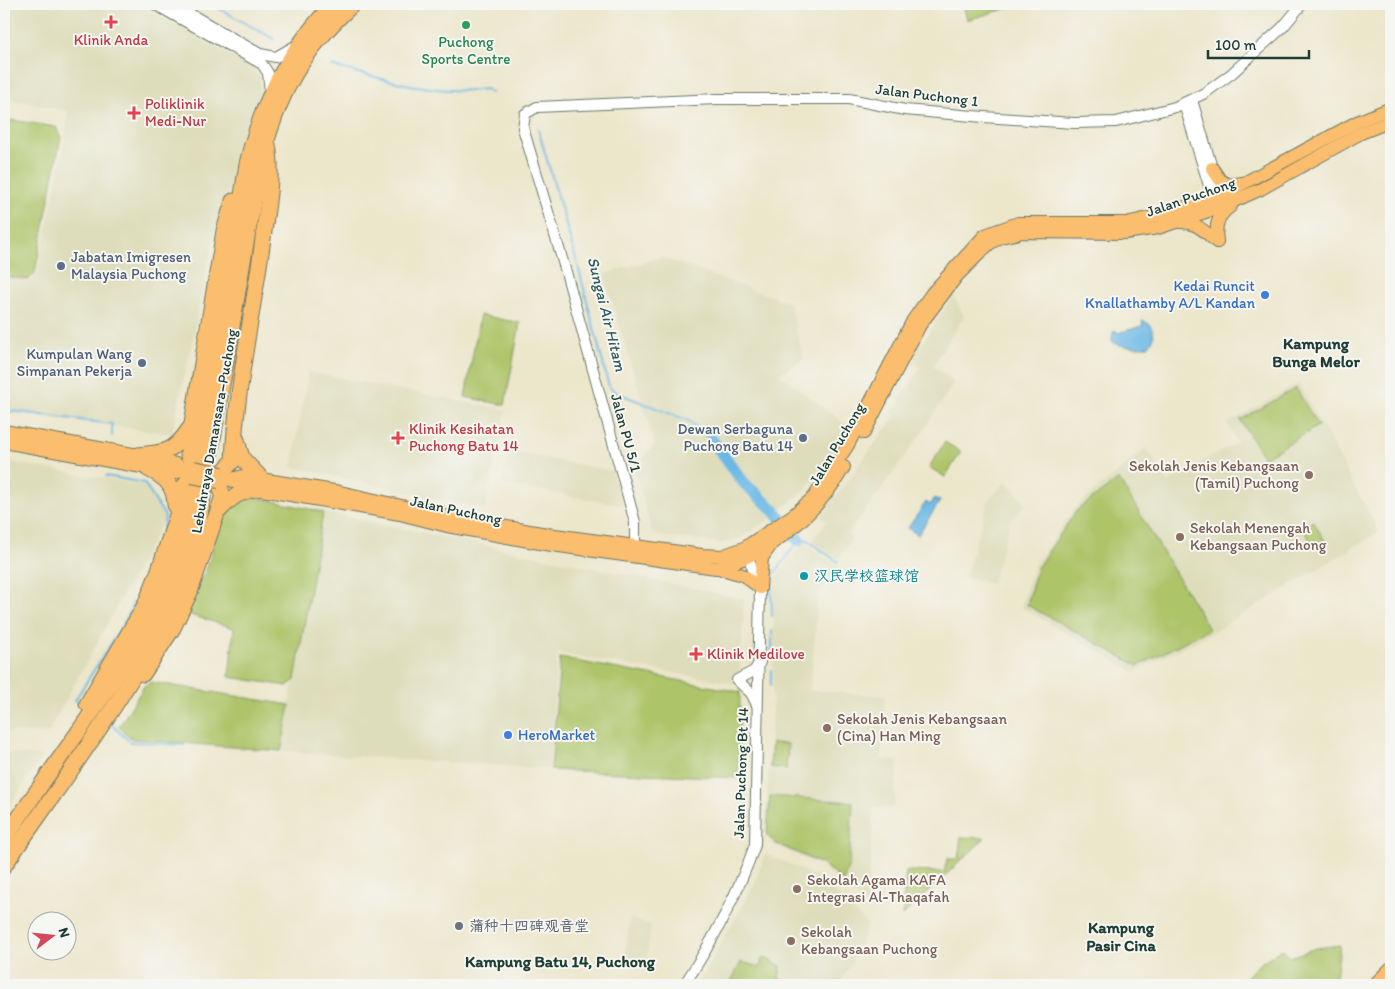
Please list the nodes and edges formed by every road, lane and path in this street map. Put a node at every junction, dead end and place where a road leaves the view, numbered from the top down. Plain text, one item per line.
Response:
1 (154, 4) edge
2 (173, 4) edge
3 (333, 4) edge
4 (353, 4) edge
5 (1302, 4) edge
6 (300, 43) junction
7 (270, 94) junction
8 (1188, 102) junction
9 (1391, 108) edge
10 (1391, 122) edge
11 (523, 128) joint
12 (267, 138) junction
13 (247, 164) junction
14 (1212, 168) junction
15 (1248, 188) junction
16 (1218, 202) junction
17 (1175, 222) junction
18 (235, 416) junction
19 (193, 423) junction
20 (4, 431) edge
21 (4, 442) edge
22 (41, 444) junction
23 (138, 455) junction
24 (148, 469) junction
25 (190, 471) junction
26 (223, 478) junction
27 (259, 484) junction
28 (339, 498) junction
29 (217, 513) junction
30 (796, 519) junction
31 (175, 524) junction
32 (774, 536) junction
33 (635, 546) junction
34 (747, 552) junction
35 (716, 568) junction
36 (760, 588) junction
37 (760, 662) junction
38 (758, 706) junction
39 (113, 708) junction
40 (5, 838) edge
41 (4, 866) edge
42 (1391, 968) edge
43 (684, 985) edge
44 (1374, 985) edge

1 - 7 street
2 - 6 street
3 - 6 highway, Lebuhraya Damansara–Puchong
4 - 12 highway, Lebuhraya Damansara–Puchong
5 - 8 street, Jalan Puchong 1
6 - 7 highway, Lebuhraya Damansara–Puchong
7 - 13 highway, Lebuhraya Damansara–Puchong
8 - 11 street, Jalan Puchong 1
8 - 14 street
8 - 16 street
9 - 15 main road, Jalan Puchong
10 - 15 main road, Jalan Puchong
11 - 33 street, Jalan PU 5/1
12 - 18 highway
12 - 39 highway, Lebuhraya Damansara–Puchong
13 - 19 highway
13 - 40 highway, Lebuhraya Damansara–Puchong
14 - 15 main road
14 - 16 street
15 - 16 main road, Jalan Puchong
15 - 17 main road
16 - 17 main road, Jalan Puchong
16 - 30 main road, Jalan Puchong
17 - 30 main road, Jalan Puchong
18 - 26 highway
18 - 27 highway
19 - 23 highway
19 - 25 highway
20 - 22 main road, Jalan Puchong
21 - 22 main road, Jalan Puchong
22 - 23 main road, Jalan Puchong
22 - 24 main road, Jalan Puchong
23 - 25 main road, Jalan Puchong
24 - 25 main road, Jalan Puchong
24 - 31 highway
25 - 26 main road, Jalan Puchong, bridge
25 - 31 highway
26 - 27 main road, Jalan Puchong
26 - 29 highway
27 - 28 main road, Jalan Puchong
27 - 29 highway
28 - 33 main road, Jalan Puchong
28 - 35 main road, Jalan Puchong
29 - 39 highway
30 - 32 main road, Jalan Puchong
31 - 40 highway
32 - 34 main road, Jalan Puchong
32 - 36 main road
33 - 34 main road, Jalan Puchong
34 - 35 main road, Jalan Puchong
34 - 36 street, Jalan Puchong Bt 14
35 - 36 main road
36 - 37 street, Jalan Puchong Bt 14
37 - 38 street, Jalan Puchong Bt 14
37 - 38 street
38 - 43 street, Jalan Puchong Bt 14
39 - 41 highway, Lebuhraya Damansara–Puchong
42 - 44 main road

